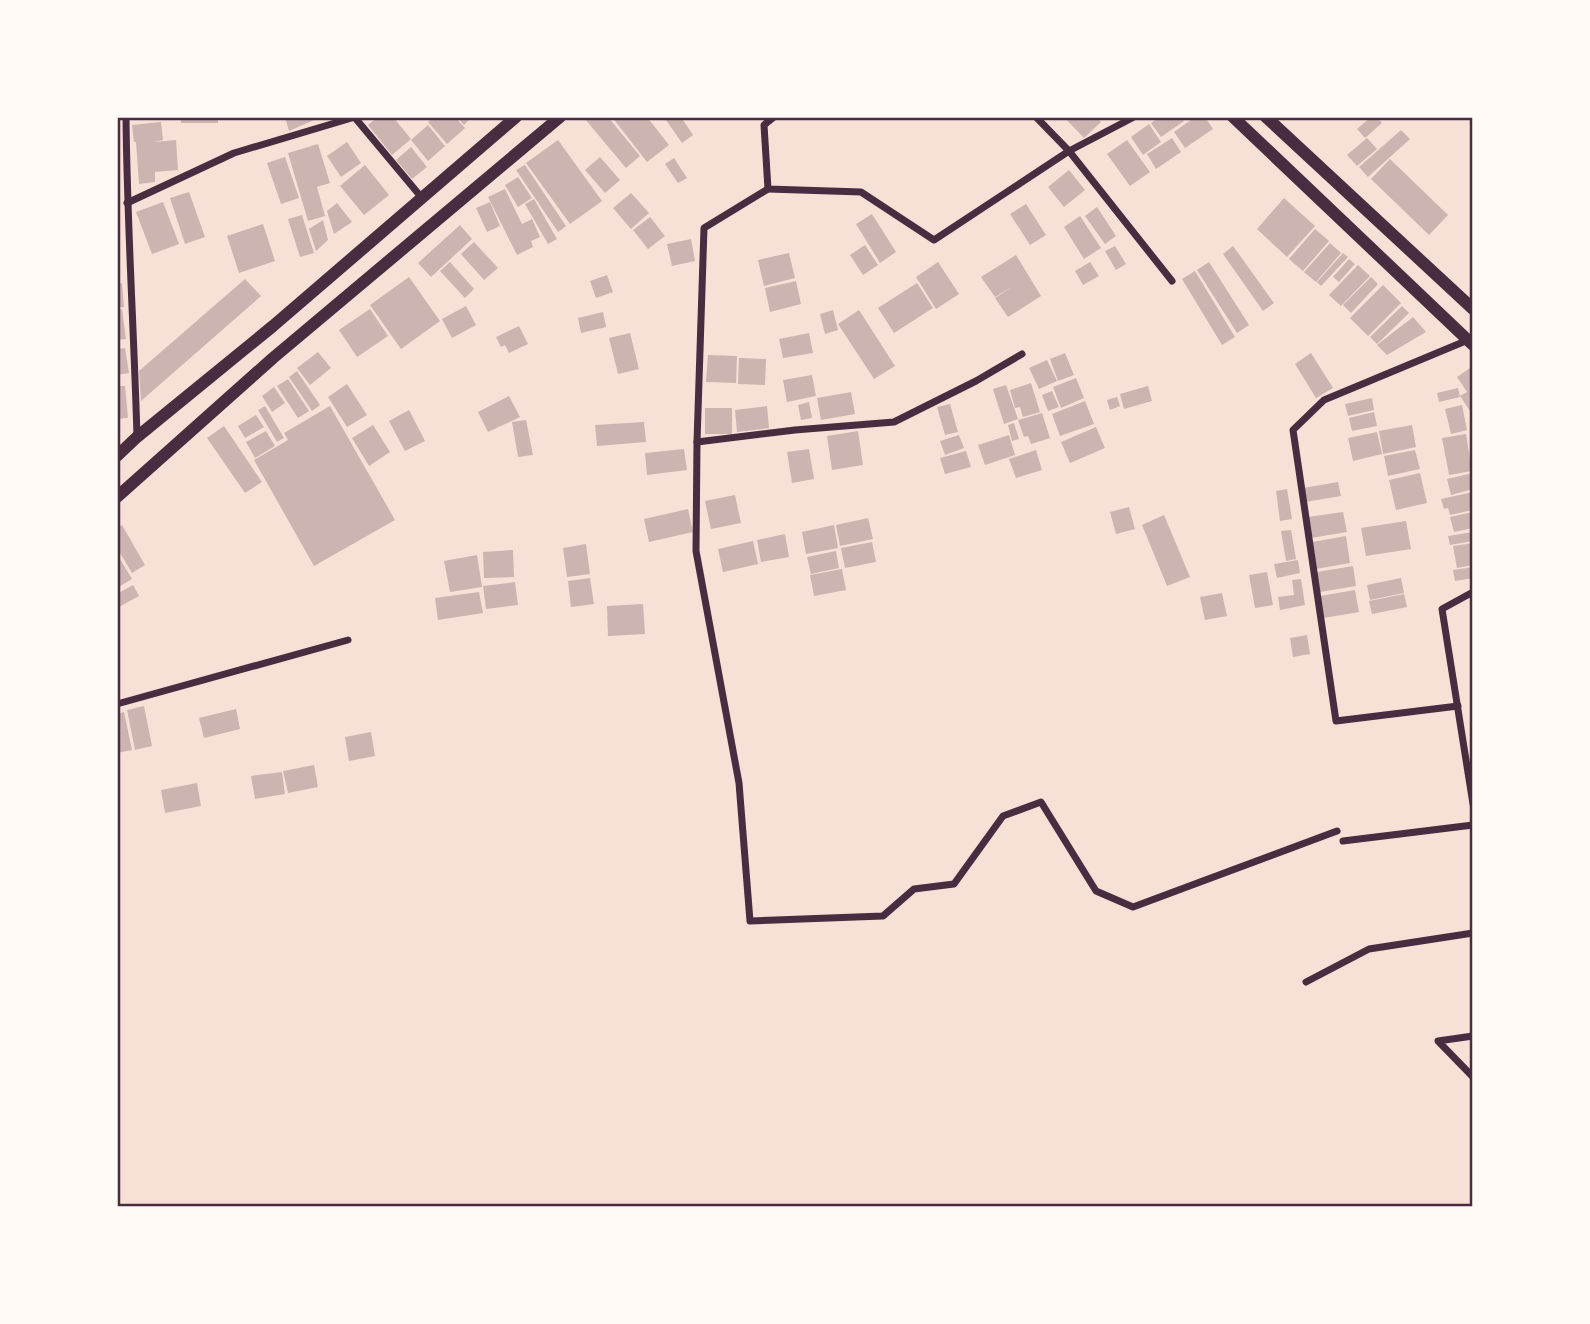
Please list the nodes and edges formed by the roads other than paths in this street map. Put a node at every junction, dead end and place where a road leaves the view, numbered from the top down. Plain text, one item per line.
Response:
1 (126, 117) edge
2 (516, 117) edge
3 (560, 117) edge
4 (759, 117) edge
5 (774, 117) edge
6 (1036, 117) edge
7 (1134, 117) edge
8 (1233, 117) edge
9 (1266, 117) edge
10 (356, 118) edge
11 (764, 125) junction
12 (1069, 151) junction
13 (768, 189) junction
14 (422, 198) junction
15 (127, 203) junction
16 (1172, 281) dead end
17 (1473, 309) edge
18 (1470, 343) edge
19 (1021, 354) dead end
20 (137, 437) junction
21 (697, 442) junction
22 (117, 456) edge
23 (117, 497) edge
24 (1473, 592) edge
25 (348, 640) dead end
26 (117, 704) edge
27 (1458, 706) junction
28 (1473, 804) edge
29 (1473, 825) edge
30 (1337, 831) dead end
31 (1343, 841) dead end
32 (1473, 933) edge
33 (1306, 982) dead end
34 (1473, 1035) edge
35 (1473, 1077) edge

1 - 15 street
2 - 14 highway
3 - 23 highway
4 - 11 street
5 - 11 street
6 - 12 street
7 - 12 street
8 - 18 highway
9 - 17 highway
10 - 14 street
10 - 15 street
11 - 13 street
12 - 13 street
12 - 16 street
13 - 21 street
14 - 20 highway
15 - 20 street
18 - 27 street
19 - 21 street
20 - 22 highway
21 - 30 street
24 - 27 street
25 - 26 street
27 - 28 street
29 - 31 street
32 - 33 street
34 - 35 street

